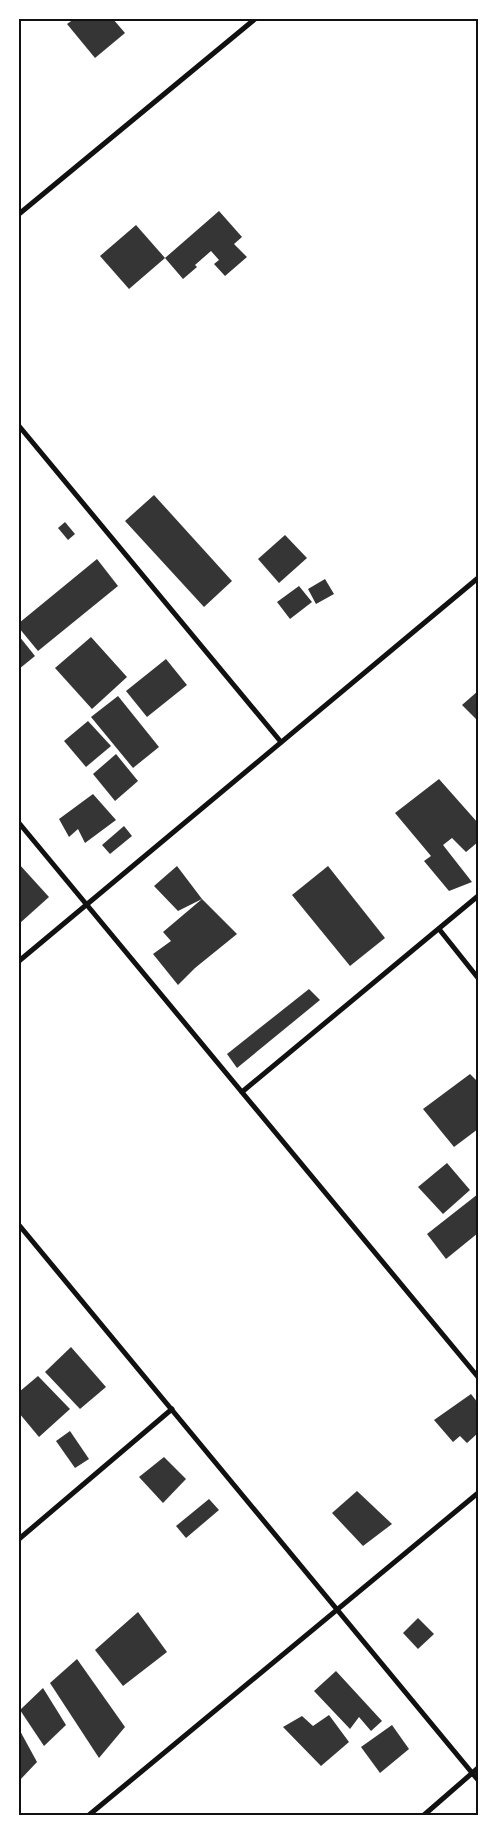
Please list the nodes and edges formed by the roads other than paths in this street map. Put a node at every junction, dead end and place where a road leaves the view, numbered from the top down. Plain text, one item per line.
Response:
1 (256, 19) edge
2 (19, 214) edge
3 (19, 426) edge
4 (478, 578) edge
5 (281, 742) junction
6 (19, 823) edge
7 (478, 896) edge
8 (86, 904) junction
9 (438, 929) junction
10 (19, 960) edge
11 (478, 978) edge
12 (242, 1092) junction
13 (19, 1224) edge
14 (478, 1377) edge
15 (172, 1410) junction
16 (478, 1494) edge
17 (19, 1539) edge
18 (337, 1610) junction
19 (478, 1768) edge
20 (472, 1774) junction
21 (478, 1780) edge
22 (89, 1815) edge
23 (424, 1815) edge

1 - 2 street
3 - 5 street
4 - 5 street
5 - 8 street
6 - 8 street
7 - 9 street
8 - 10 street
8 - 12 street
9 - 11 street
9 - 12 street
12 - 14 street
13 - 15 street
15 - 17 street
15 - 18 street
16 - 18 street
18 - 20 street
18 - 22 street
19 - 20 street
20 - 21 street
20 - 23 street

